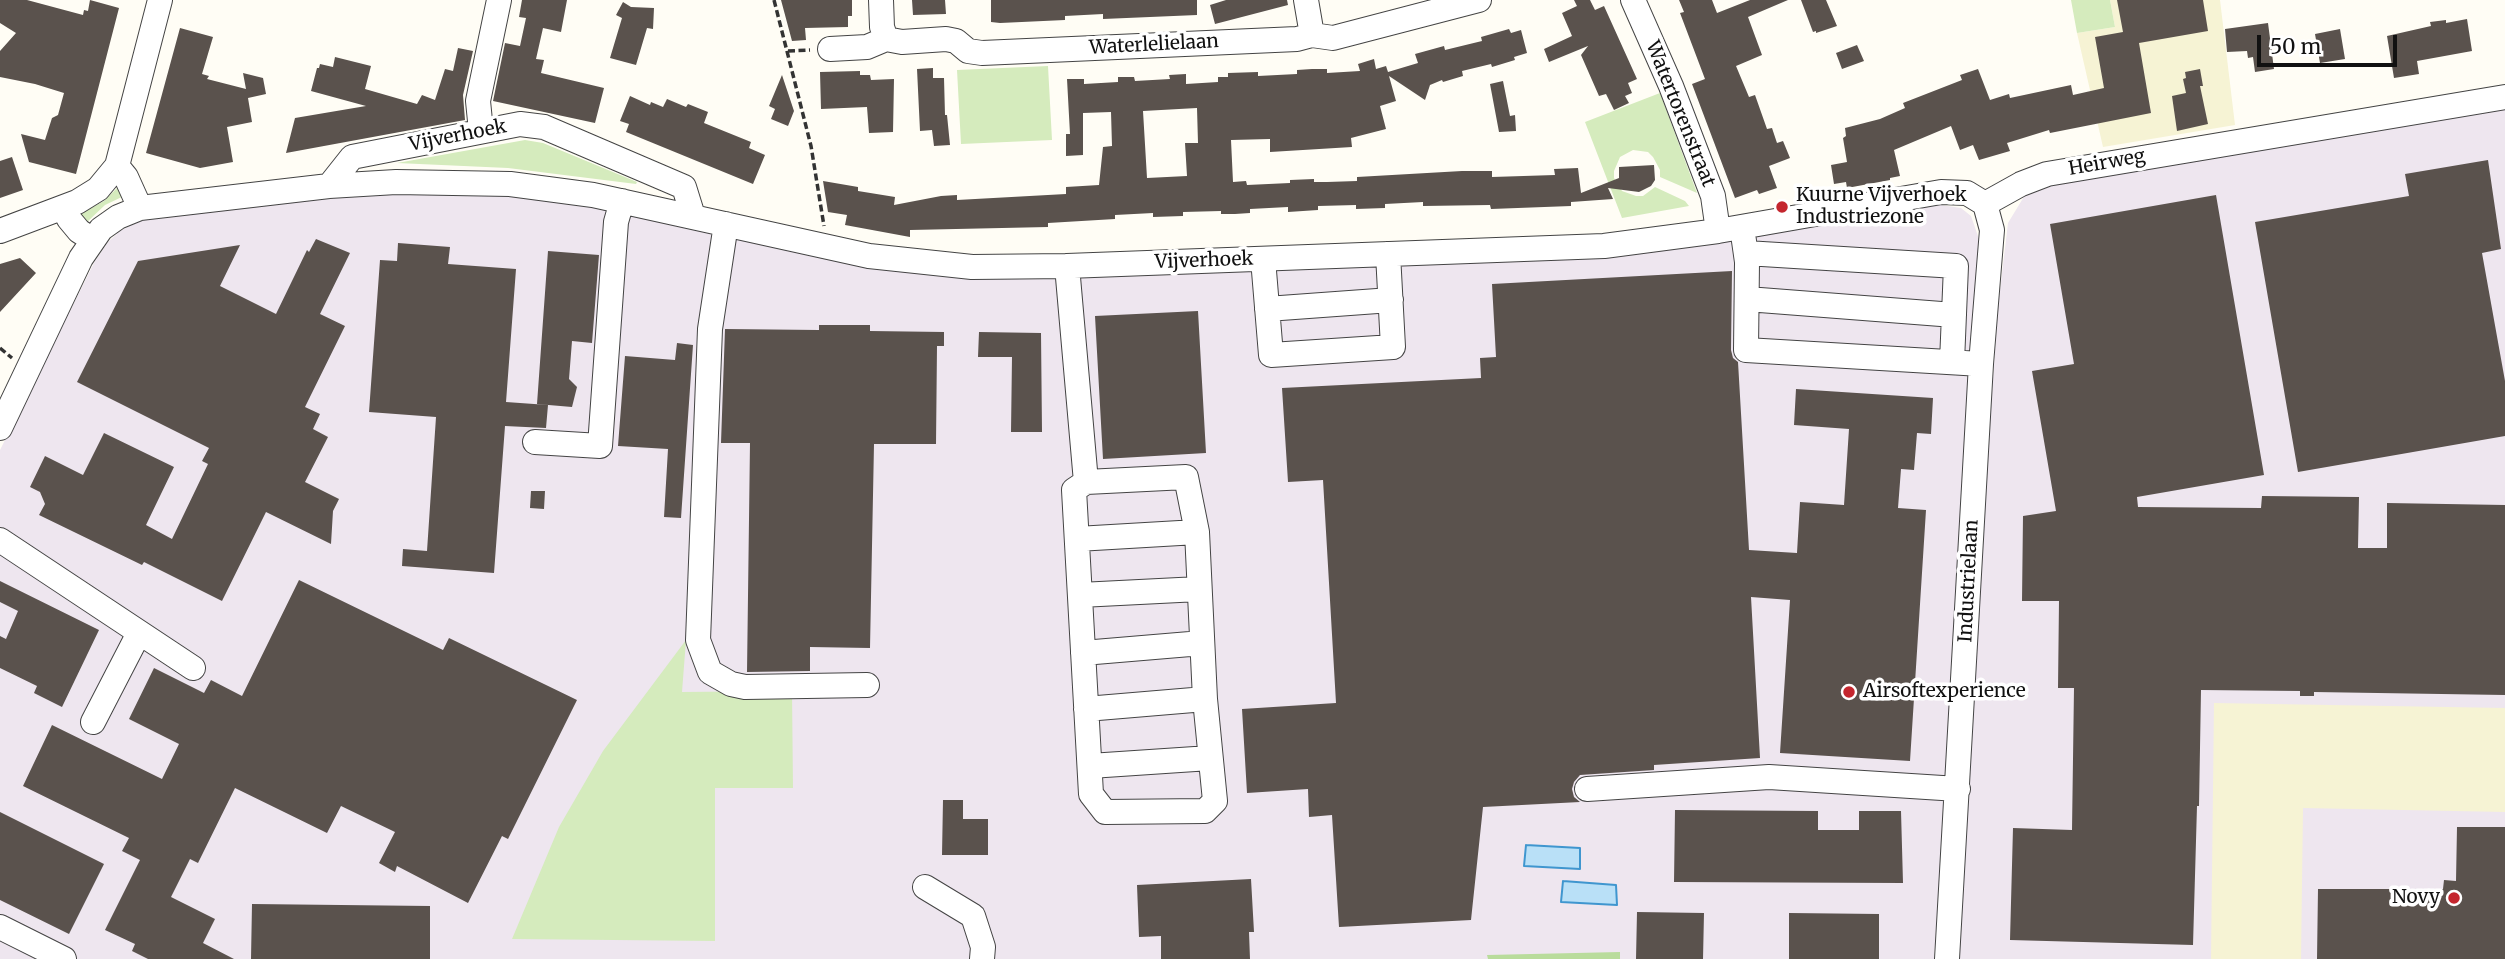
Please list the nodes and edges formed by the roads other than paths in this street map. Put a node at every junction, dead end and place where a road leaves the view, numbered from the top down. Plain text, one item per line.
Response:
1 (160, 0) edge
2 (499, 0) edge
3 (881, 0) edge
4 (1306, 0) edge
5 (1479, 0) edge
6 (1633, 0) edge
7 (1312, 35) junction
8 (886, 39) junction
9 (830, 49) dead end
10 (2505, 97) edge
11 (481, 131) junction
12 (117, 166) junction
13 (329, 186) junction
14 (622, 201) junction
15 (1985, 204) junction
16 (63, 208) junction
17 (140, 208) junction
18 (693, 216) junction
19 (726, 224) junction
20 (1730, 229) junction
21 (0, 231) edge
22 (93, 240) junction
23 (1746, 253) junction
24 (1388, 254) junction
25 (1264, 259) junction
26 (1067, 266) junction
27 (1747, 299) junction
28 (1391, 300) junction
29 (1267, 309) junction
30 (1954, 315) junction
31 (1952, 362) junction
32 (1981, 364) junction
33 (0, 428) edge
34 (535, 443) dead end
35 (1086, 482) junction
36 (1197, 532) junction
37 (1077, 539) junction
38 (0, 541) edge
39 (1199, 589) junction
40 (1080, 594) junction
41 (139, 633) junction
42 (1202, 643) junction
43 (1083, 653) junction
44 (193, 668) dead end
45 (867, 685) dead end
46 (1205, 699) junction
47 (1086, 709) junction
48 (93, 722) dead end
49 (1210, 758) junction
50 (1090, 766) junction
51 (1587, 789) dead end
52 (1958, 789) junction
53 (925, 887) dead end
54 (0, 927) edge
55 (64, 959) edge
56 (982, 959) edge
57 (1947, 959) edge

1 - 12 street
2 - 11 street
3 - 8 street
4 - 7 street
5 - 7 street, Waterlelielaan
6 - 20 street, Watertorenstraat
7 - 8 street, Waterlelielaan
8 - 9 street, Waterlelielaan
10 - 15 street, Heirweg
11 - 13 street, Vijverhoek
11 - 18 street, Vijverhoek
12 - 16 street
12 - 17 street
13 - 14 street, Vijverhoek
13 - 17 street, Vijverhoek
14 - 18 street, Vijverhoek
14 - 34 street
15 - 20 street
15 - 32 street, Industrielaan
16 - 21 street
16 - 22 street
17 - 22 street, Vijverhoek
18 - 19 street, Vijverhoek
19 - 26 street, Vijverhoek
19 - 45 street
20 - 23 street, Watertorenstraat
20 - 24 street, Vijverhoek
22 - 33 street
23 - 27 street, Watertorenstraat
23 - 30 street
24 - 25 street, Vijverhoek
24 - 28 street
25 - 26 street, Vijverhoek
25 - 29 street
26 - 35 street
27 - 30 street
27 - 31 street, Watertorenstraat
28 - 29 street
28 - 29 street
30 - 31 street
31 - 32 street
32 - 52 street, Industrielaan
35 - 36 street
35 - 37 street
36 - 37 street
36 - 39 street
37 - 40 street
38 - 41 street
39 - 40 street
39 - 42 street
40 - 43 street
41 - 44 street
41 - 48 street
42 - 43 street
42 - 46 street
43 - 47 street
46 - 47 street
46 - 49 street
47 - 50 street
49 - 50 street
49 - 50 street
51 - 52 street
52 - 57 street, Industrielaan
53 - 56 street
54 - 55 street

